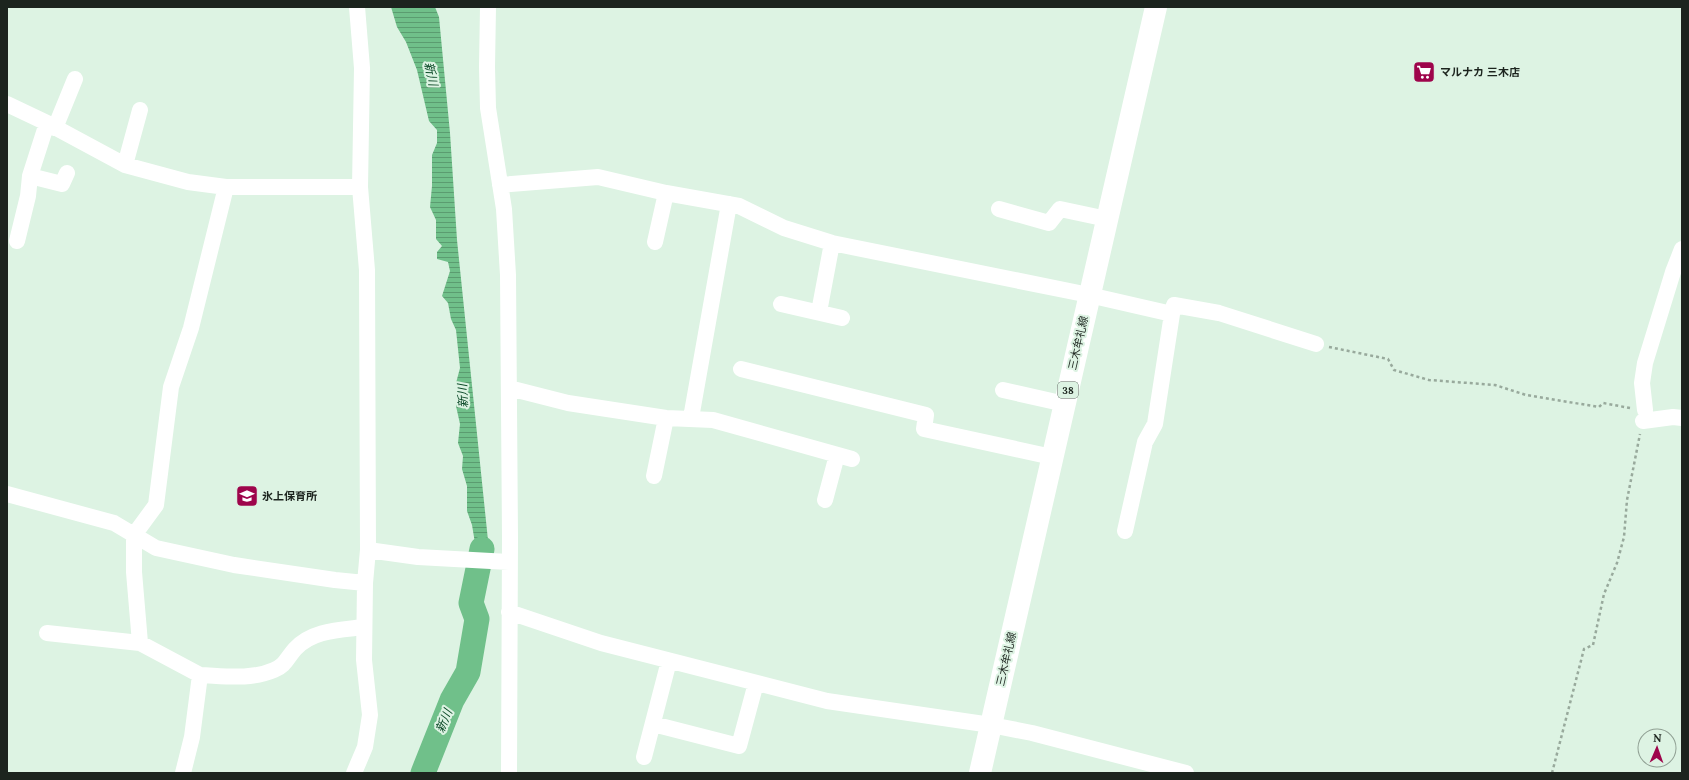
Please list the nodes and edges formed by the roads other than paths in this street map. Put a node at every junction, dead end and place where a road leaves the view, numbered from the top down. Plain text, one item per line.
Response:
1 (357, 7) edge
2 (488, 7) edge
3 (1156, 7) edge
4 (75, 79) dead end
5 (7, 104) edge
6 (140, 110) dead end
7 (51, 126) junction
8 (125, 165) junction
9 (67, 173) dead end
10 (30, 176) junction
11 (500, 185) junction
12 (226, 187) junction
13 (360, 187) junction
14 (666, 193) junction
15 (729, 204) junction
16 (999, 209) dead end
17 (1107, 219) junction
18 (17, 241) dead end
19 (655, 242) dead end
20 (832, 243) junction
21 (1682, 249) edge
22 (1089, 295) junction
23 (782, 304) dead end
24 (819, 312) junction
25 (1172, 314) junction
26 (842, 318) dead end
27 (1316, 344) road end
28 (741, 369) dead end
29 (509, 388) junction
30 (1002, 390) dead end
31 (1064, 404) junction
32 (666, 418) junction
33 (691, 418) junction
34 (1682, 418) edge
35 (1052, 457) junction
36 (654, 476) dead end
37 (7, 494) edge
38 (825, 500) dead end
39 (1125, 531) dead end
40 (134, 534) junction
41 (368, 550) junction
42 (510, 562) junction
43 (365, 583) junction
44 (509, 612) junction
45 (364, 627) junction
46 (48, 633) dead end
47 (140, 644) junction
48 (669, 661) junction
49 (200, 675) junction
50 (756, 683) junction
51 (653, 724) junction
52 (991, 725) junction
53 (644, 757) dead end
54 (183, 773) edge
55 (354, 773) edge
56 (509, 773) edge
57 (980, 773) edge
58 (1186, 773) edge

1 - 13 street
2 - 11 street
3 - 17 main road, 三木牟礼線 / 38
4 - 7 street
5 - 7 street
6 - 8 street
7 - 8 street
7 - 10 street
8 - 12 street
9 - 10 street
10 - 18 street
11 - 14 street
11 - 29 street
12 - 13 street
12 - 40 street
13 - 41 street
14 - 15 street
14 - 19 street
15 - 20 street
15 - 33 street
16 - 17 street
17 - 22 main road, 三木牟礼線 / 38
20 - 22 street
20 - 24 street
21 - 34 street
22 - 25 street
22 - 31 main road, 三木牟礼線 / 38
23 - 24 street
24 - 26 street
25 - 27 street
25 - 39 street
28 - 35 street
29 - 32 street
29 - 42 street
30 - 31 street
31 - 35 main road, 三木牟礼線 / 38
32 - 33 street
32 - 36 street
33 - 38 street
35 - 52 main road, 三木牟礼線 / 38
37 - 40 street
40 - 43 street
40 - 47 street
41 - 42 street
41 - 43 street
42 - 44 street
43 - 45 street
44 - 48 street
44 - 56 street
45 - 49 street
45 - 55 street
46 - 47 street
47 - 49 street
48 - 50 street
48 - 51 street
49 - 54 street
50 - 51 street
50 - 52 street
51 - 53 street
52 - 57 main road, 三木牟礼線 / 38
52 - 58 street

